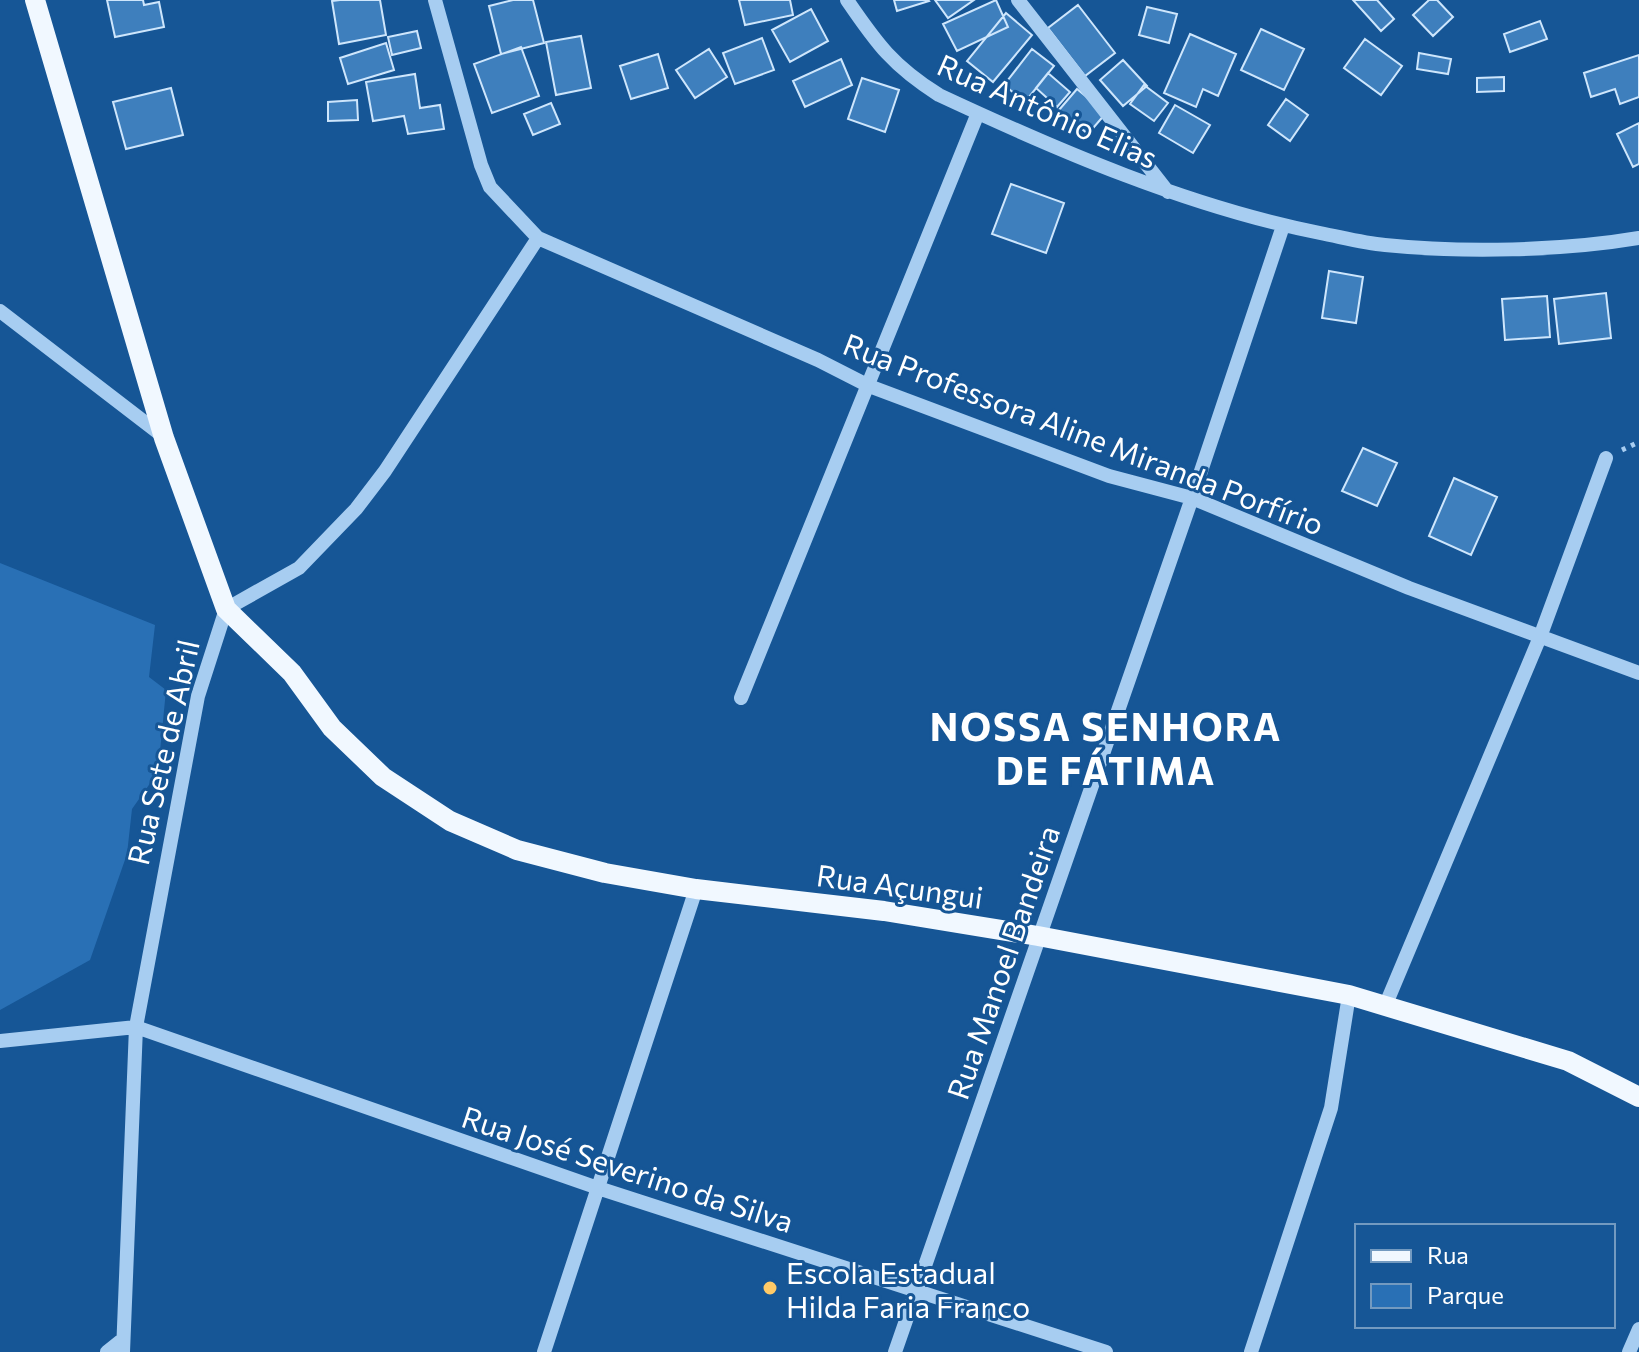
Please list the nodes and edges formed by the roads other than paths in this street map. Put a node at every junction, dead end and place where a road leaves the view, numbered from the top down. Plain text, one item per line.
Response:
1 (35, 0) edge
2 (435, 0) edge
3 (847, 0) edge
4 (1018, 0) edge
5 (978, 113) junction
6 (1168, 192) junction
7 (1283, 226) junction
8 (538, 238) junction
9 (1639, 238) edge
10 (0, 311) edge
11 (869, 386) junction
12 (164, 438) junction
13 (1606, 458) dead end
14 (1192, 498) junction
15 (226, 609) junction
16 (1540, 637) junction
17 (1639, 673) edge
18 (741, 698) dead end
19 (696, 889) junction
20 (1038, 936) junction
21 (1349, 995) junction
22 (1386, 1004) junction
23 (136, 1027) junction
24 (0, 1041) edge
25 (1639, 1097) edge
26 (598, 1188) junction
27 (915, 1290) junction
28 (1639, 1329) edge
29 (122, 1346) edge
30 (107, 1352) edge
31 (544, 1352) edge
32 (895, 1352) edge
33 (1106, 1352) edge
34 (1251, 1352) edge
35 (1629, 1352) edge

1 - 12 main road, Rua Sete de Abril
2 - 8 street, Rua Professora Aline Miranda Porfírio
3 - 5 street, Rua Antônio Elias
4 - 6 street, Rua Antônio Elias
5 - 6 street, Rua Antônio Elias
5 - 11 street
6 - 7 street, Rua Antônio Elias
7 - 9 street, Rua Antônio Elias
7 - 14 street, Rua Manoel Bandeira
8 - 11 street, Rua Professora Aline Miranda Porfírio
8 - 15 street
10 - 12 street
11 - 14 street, Rua Professora Aline Miranda Porfírio
11 - 18 street
12 - 15 main road, Rua Sete de Abril
13 - 16 street
14 - 16 street, Rua Professora Aline Miranda Porfírio
14 - 20 street, Rua Manoel Bandeira
15 - 19 main road, Rua Açungui
15 - 23 street, Rua Sete de Abril
16 - 17 street, Rua Professora Aline Miranda Porfírio
16 - 22 street
19 - 20 main road, Rua Açungui
19 - 26 street
20 - 21 main road, Rua Açungui
20 - 27 street, Rua Manoel Bandeira
21 - 22 main road, Rua Açungui
21 - 34 street
22 - 25 main road, Rua Açungui
23 - 24 street
23 - 26 street, Rua José Severino da Silva
23 - 29 street, Rua Sete de Abril
26 - 27 street, Rua José Severino da Silva
26 - 31 street
27 - 32 street, Rua Manoel Bandeira
27 - 33 street, Rua José Severino da Silva
28 - 35 street
29 - 30 street

